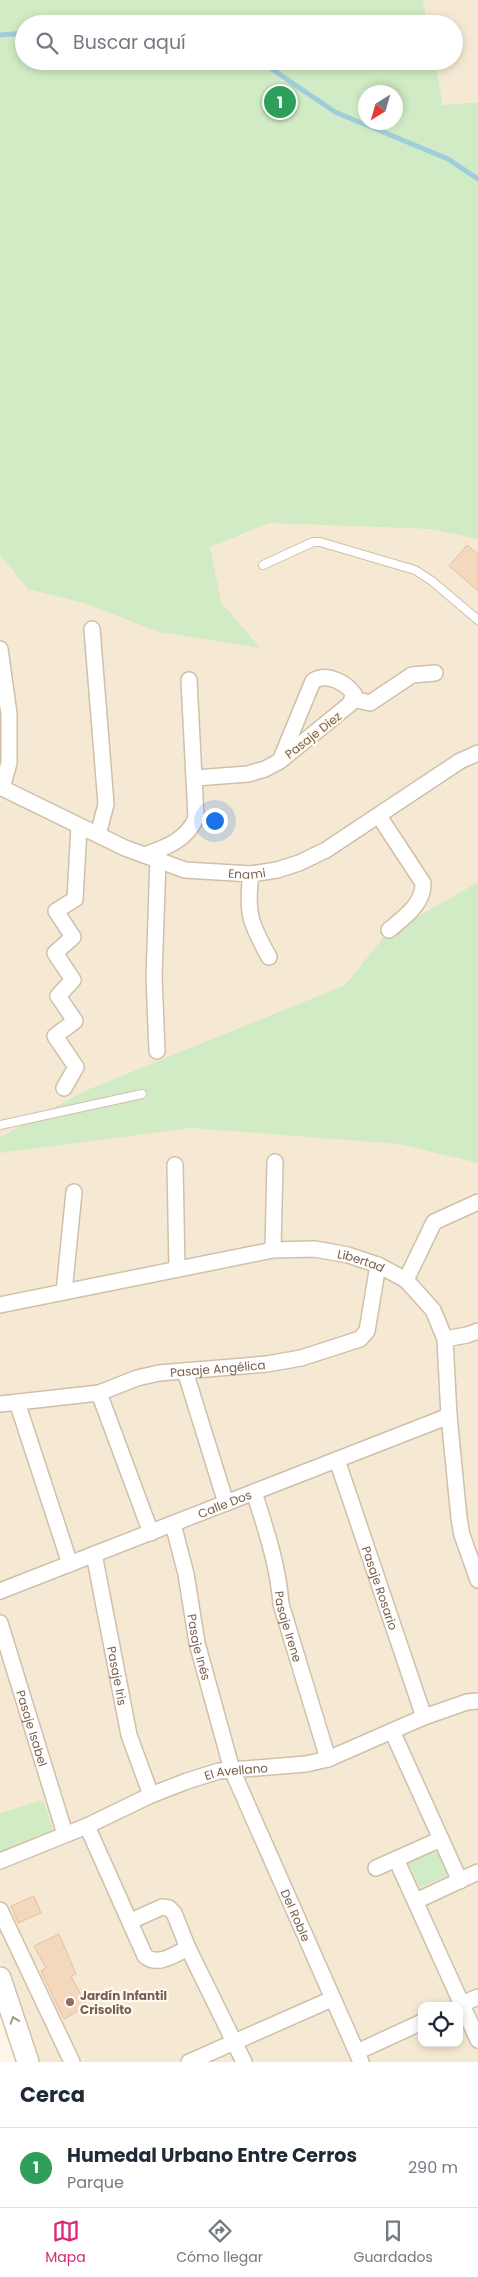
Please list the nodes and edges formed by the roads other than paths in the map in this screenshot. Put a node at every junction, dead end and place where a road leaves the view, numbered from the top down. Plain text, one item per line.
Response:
1 (263, 565) dead end
2 (478, 620) edge
3 (92, 629) dead end
4 (0, 649) edge
5 (435, 673) dead end
6 (189, 680) dead end
7 (354, 699) junction
8 (478, 753) edge
9 (280, 761) junction
10 (195, 778) junction
11 (1, 788) edge
12 (379, 816) junction
13 (79, 827) junction
14 (98, 835) junction
15 (151, 857) junction
16 (251, 874) junction
17 (389, 930) dead end
18 (269, 957) dead end
19 (157, 1051) dead end
20 (64, 1088) dead end
21 (142, 1094) dead end
22 (0, 1125) edge
23 (275, 1162) dead end
24 (175, 1165) dead end
25 (74, 1192) dead end
26 (478, 1202) edge
27 (272, 1250) junction
28 (378, 1265) junction
29 (177, 1270) junction
30 (406, 1280) junction
31 (64, 1292) junction
32 (0, 1305) edge
33 (478, 1331) edge
34 (445, 1339) junction
35 (185, 1371) junction
36 (98, 1393) junction
37 (17, 1402) junction
38 (0, 1404) edge
39 (449, 1416) junction
40 (338, 1460) junction
41 (254, 1492) junction
42 (226, 1503) junction
43 (173, 1524) junction
44 (150, 1532) junction
45 (94, 1554) junction
46 (70, 1564) junction
47 (478, 1580) edge
48 (0, 1591) edge
49 (0, 1623) edge
50 (478, 1701) edge
51 (424, 1717) junction
52 (392, 1731) junction
53 (328, 1759) junction
54 (232, 1770) junction
55 (151, 1795) junction
56 (87, 1826) junction
57 (65, 1834) junction
58 (441, 1839) junction
59 (396, 1859) junction
60 (0, 1861) edge
61 (376, 1868) dead end
62 (478, 1872) edge
63 (460, 1881) junction
64 (416, 1900) junction
65 (0, 1910) edge
66 (131, 1921) junction
67 (188, 1948) junction
68 (0, 1978) edge
69 (478, 1997) edge
70 (332, 1999) junction
71 (458, 2002) edge
72 (463, 2003) edge
73 (463, 2012) edge
74 (418, 2024) edge
75 (478, 2040) edge
76 (235, 2042) junction
77 (359, 2057) edge
78 (198, 2060) edge
79 (28, 2062) edge
80 (72, 2062) edge
81 (244, 2062) edge

1 - 2 lane
3 - 14 street
4 - 11 street
5 - 7 street
6 - 10 street
7 - 9 street, Pasaje Diez
7 - 9 street, Pasaje Diez
8 - 12 street, Enami
9 - 10 street, Pasaje Diez
10 - 15 street
11 - 13 street, Enami
12 - 16 street, Enami
12 - 17 street
13 - 14 street, Enami
13 - 20 street
14 - 15 street, Enami
15 - 16 street, Enami
15 - 19 street
16 - 18 street
21 - 22 lane
23 - 27 street
24 - 29 street
25 - 31 street
26 - 30 street
27 - 28 street, Libertad
27 - 29 street, Libertad
28 - 30 street, Libertad
28 - 35 street, Pasaje Angélica
29 - 31 street, Libertad
30 - 34 street, Libertad
31 - 32 street, Libertad
33 - 34 street
34 - 39 street, Libertad
35 - 36 street, Pasaje Angélica
35 - 42 street
36 - 37 street, Pasaje Angélica
36 - 44 street
37 - 38 street, Pasaje Angélica
37 - 46 street
39 - 40 street, Calle Dos
39 - 47 street, Libertad
40 - 41 street, Calle Dos
40 - 51 street, Pasaje Rosario
41 - 42 street, Calle Dos
41 - 53 street, Pasaje Irene
42 - 43 street, Calle Dos
43 - 44 street, Calle Dos
43 - 54 street, Pasaje Inés
44 - 45 street, Calle Dos
45 - 46 street, Calle Dos
45 - 55 street, Pasaje Iris
46 - 48 street, Calle Dos
49 - 57 street, Pasaje Isabel
50 - 51 street, El Avellano
51 - 52 street, El Avellano
52 - 53 street, El Avellano
52 - 58 street
53 - 54 street, El Avellano
54 - 55 street, El Avellano
54 - 70 street, Del Roble
55 - 56 street, El Avellano
56 - 57 street, El Avellano
56 - 66 street
57 - 60 street, El Avellano
58 - 59 street
58 - 63 street
59 - 61 street
59 - 64 street
62 - 63 street
63 - 64 street
64 - 71 street
65 - 80 street
66 - 67 street
66 - 67 street
67 - 76 street
79 -> 68 main road
69 - 72 street
70 - 76 street
70 - 77 street, Del Roble
73 - 75 street
74 - 77 street
76 - 78 street
76 - 81 street

